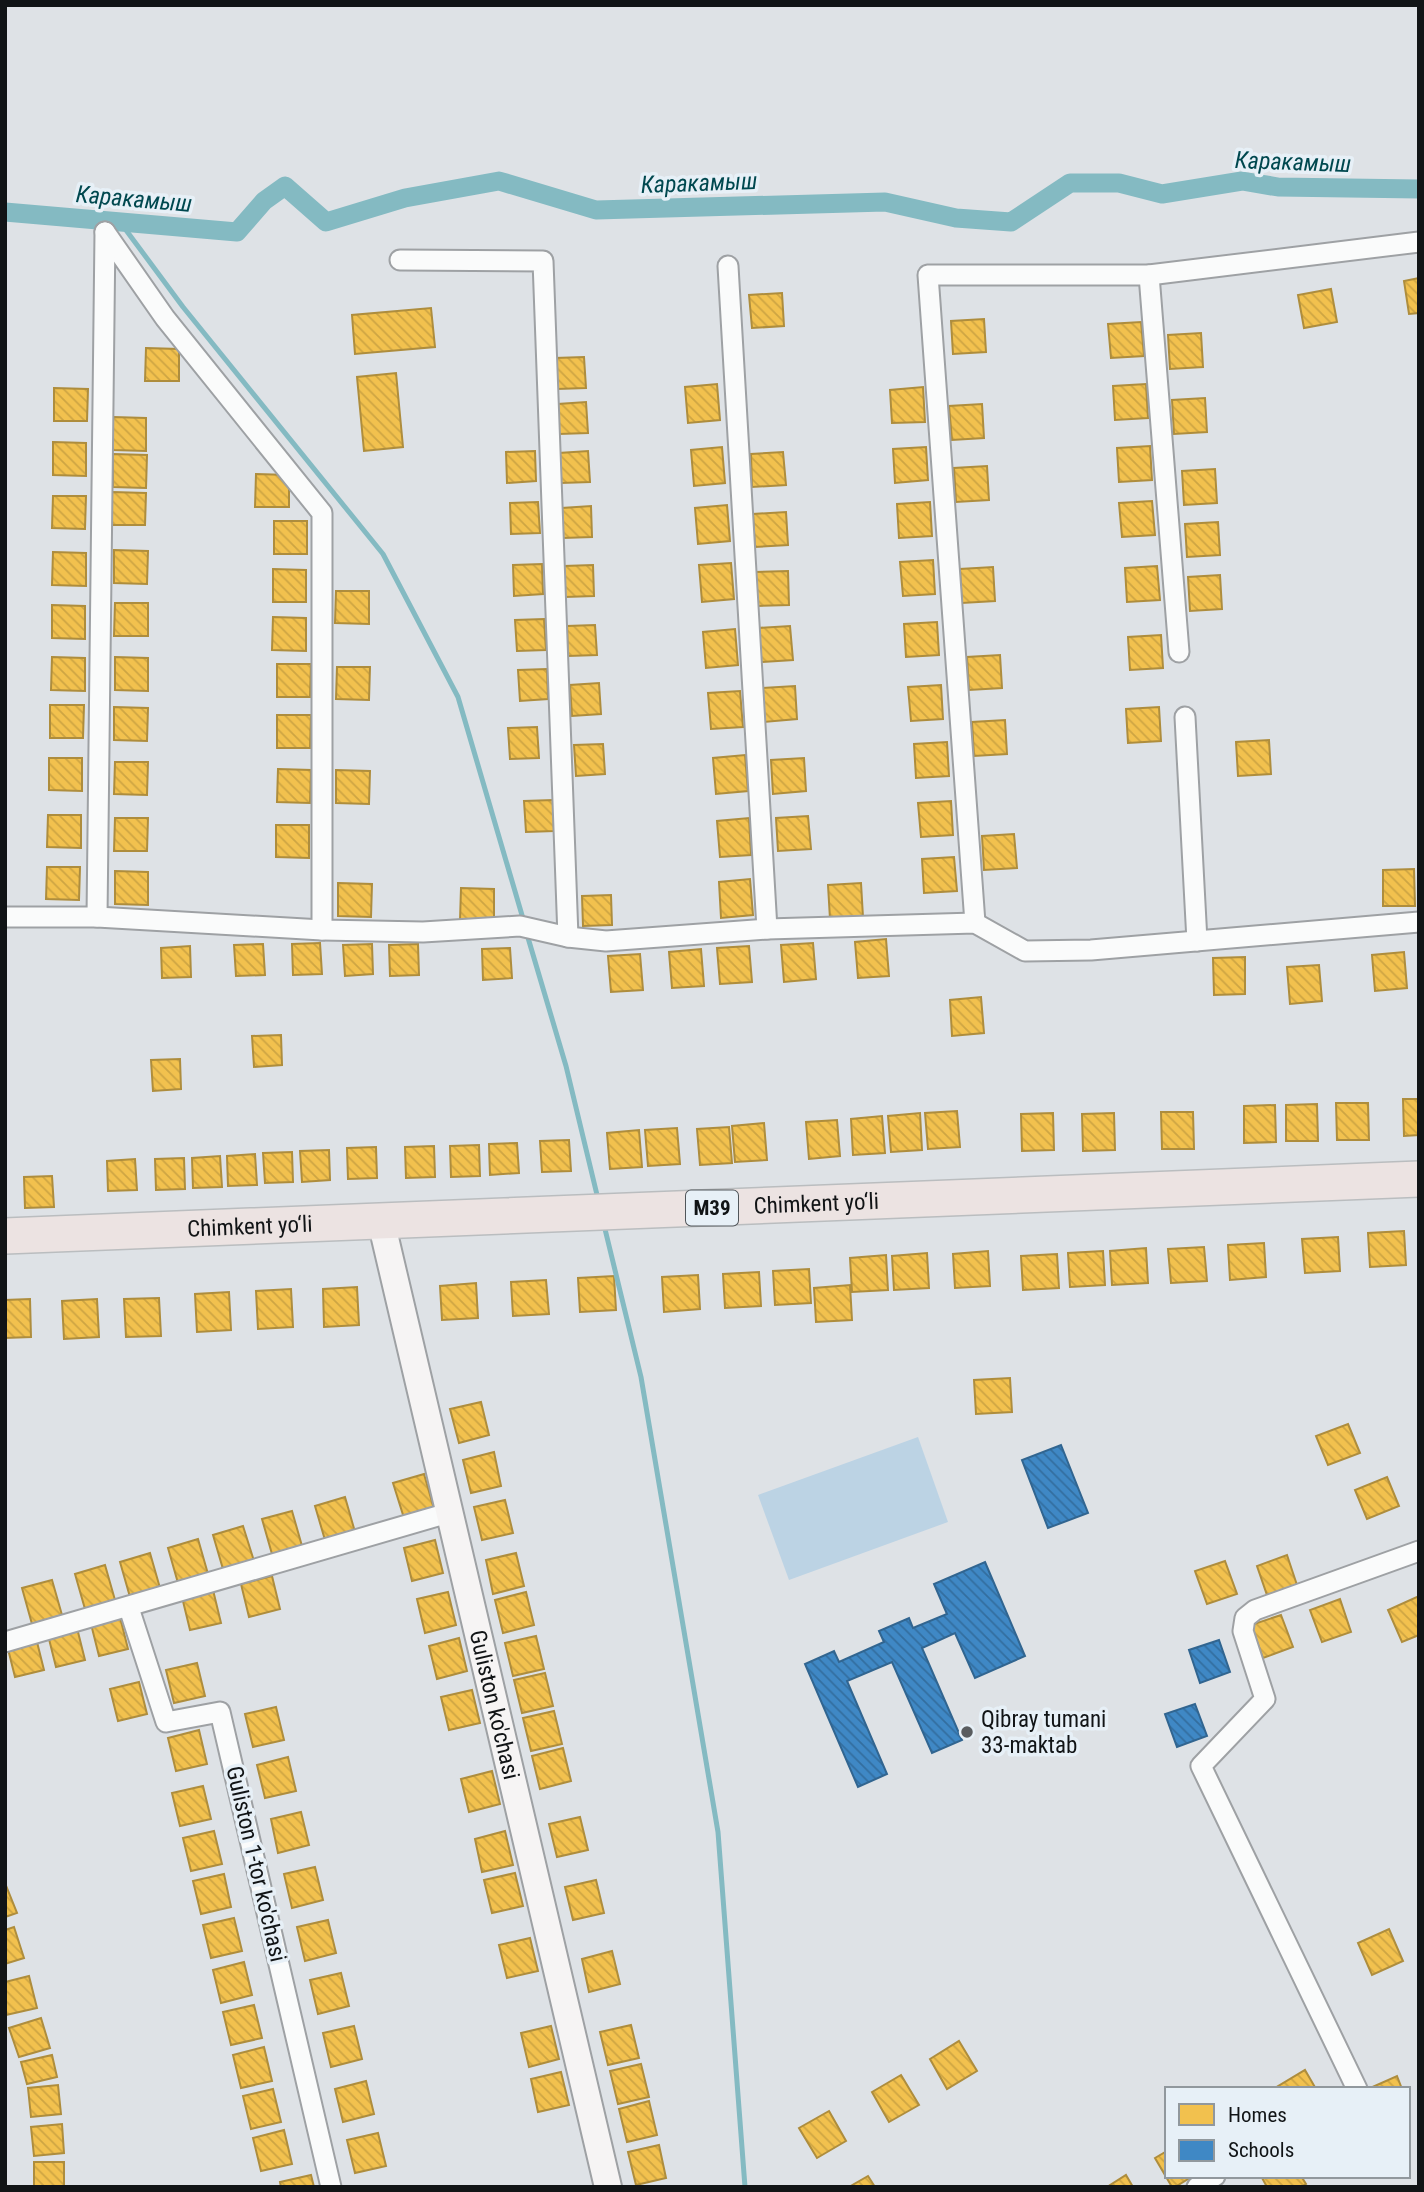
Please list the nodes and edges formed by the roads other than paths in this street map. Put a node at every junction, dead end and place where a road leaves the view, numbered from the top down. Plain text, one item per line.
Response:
1 (1419, 242) edge
2 (400, 260) dead end
3 (727, 266) dead end
4 (1149, 275) junction
5 (1179, 652) dead end
6 (1185, 717) dead end
7 (5, 917) edge
8 (97, 917) junction
9 (1419, 922) edge
10 (975, 923) junction
11 (322, 929) junction
12 (767, 929) junction
13 (568, 937) junction
14 (1197, 941) junction
15 (1419, 1179) edge
16 (381, 1221) junction
17 (5, 1236) edge
18 (448, 1513) junction
19 (1419, 1552) edge
20 (129, 1608) junction
21 (5, 1642) edge
22 (1356, 2087) edge
23 (331, 2187) edge
24 (608, 2187) edge

1 - 4 street
2 - 13 street
3 - 12 street
4 - 5 street
4 - 10 street
6 - 14 street
7 - 8 street
8 - 11 street
8 - 11 street
9 - 14 street
10 - 12 street
10 - 14 street
11 - 13 street
12 - 13 street
15 - 16 highway, Chimkent yo‘li / M39
16 - 17 highway, Chimkent yo‘li / M39
16 - 18 main road, Guliston ko'chasi
18 - 20 street
18 - 24 main road, Guliston ko'chasi
19 - 22 street
20 - 21 street
20 - 23 street, Guliston 1-tor ko'chasi

